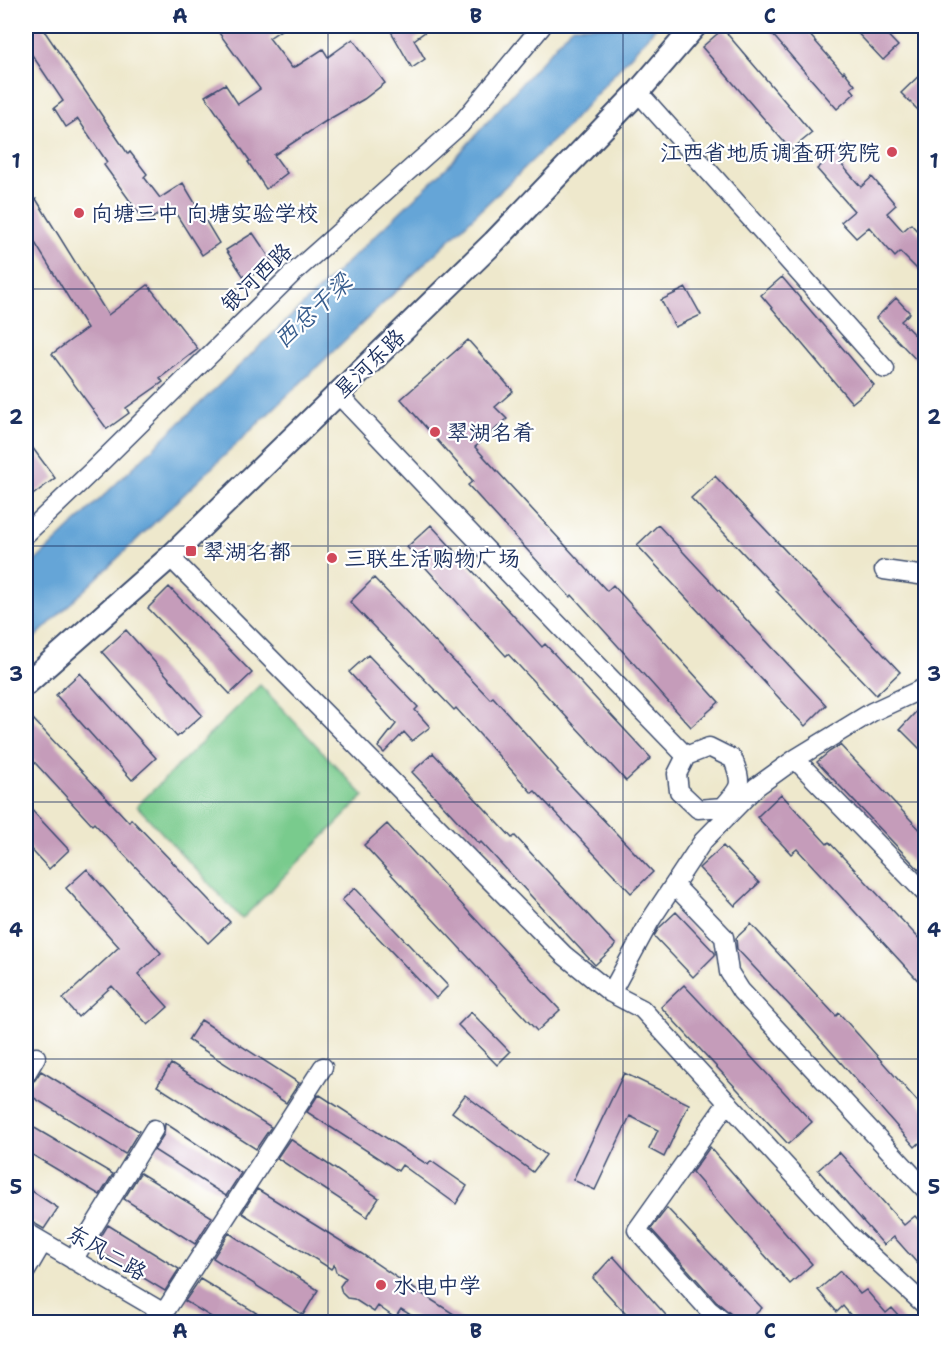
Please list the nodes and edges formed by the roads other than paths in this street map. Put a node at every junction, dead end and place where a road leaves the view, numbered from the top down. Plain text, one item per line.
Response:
1 (542, 26) edge
2 (695, 26) edge
3 (638, 92) junction
4 (885, 369) dead end
5 (338, 394) junction
6 (26, 534) edge
7 (170, 557) junction
8 (884, 570) dead end
9 (926, 576) edge
10 (26, 684) edge
11 (926, 687) edge
12 (686, 756) dead end
13 (795, 759) junction
14 (674, 885) junction
15 (926, 894) edge
16 (611, 993) junction
17 (36, 1058) dead end
18 (323, 1067) dead end
19 (26, 1074) edge
20 (728, 1102) junction
21 (154, 1129) dead end
22 (926, 1190) edge
23 (26, 1232) edge
24 (43, 1242) junction
25 (73, 1260) junction
26 (26, 1271) edge
27 (926, 1306) edge
28 (161, 1318) edge
29 (724, 1323) edge

1 - 6 street, 银河西路
2 - 3 main road, 星河东路
3 - 4 street
3 - 5 main road, 星河东路
5 - 7 main road, 星河东路
5 - 12 street
7 - 10 main road, 星河东路
7 - 16 street
8 - 9 street
11 - 13 street
13 - 14 street
13 - 15 street
14 - 16 street
14 - 22 street
16 - 20 street
17 - 19 street
18 - 28 street
20 - 27 street
20 - 29 street
21 - 25 street
23 - 24 street, 东风二路
24 - 25 street, 东风二路
24 - 26 street
25 - 28 street, 东风二路

